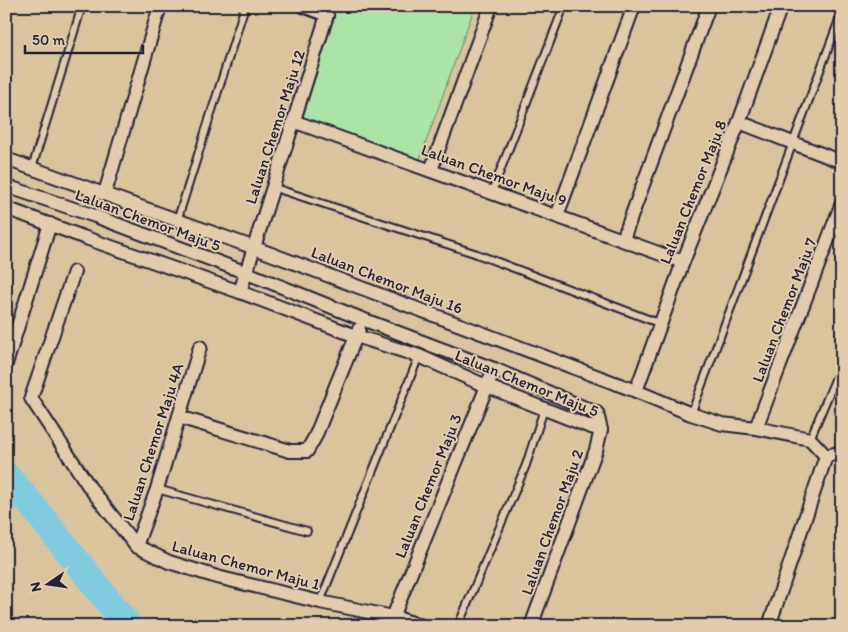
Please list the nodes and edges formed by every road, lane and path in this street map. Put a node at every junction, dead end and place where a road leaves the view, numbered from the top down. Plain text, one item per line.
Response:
1 (82, 6) edge
2 (160, 6) edge
3 (245, 6) edge
4 (303, 6) edge
5 (491, 6) edge
6 (564, 6) edge
7 (634, 6) edge
8 (709, 6) edge
9 (781, 6) edge
10 (842, 12) edge
11 (293, 121) junction
12 (738, 122) junction
13 (793, 143) junction
14 (6, 159) edge
15 (842, 162) edge
16 (32, 168) junction
17 (431, 170) junction
18 (6, 186) edge
19 (272, 187) junction
20 (492, 192) junction
21 (105, 193) junction
22 (842, 204) edge
23 (6, 208) edge
24 (557, 216) junction
25 (177, 221) junction
26 (50, 224) junction
27 (623, 239) junction
28 (255, 248) junction
29 (683, 262) junction
30 (74, 272) dead end
31 (247, 273) junction
32 (240, 292) junction
33 (362, 319) junction
34 (661, 324) junction
35 (356, 336) junction
36 (200, 348) dead end
37 (419, 356) junction
38 (842, 363) edge
39 (6, 364) edge
40 (494, 369) junction
41 (486, 386) junction
42 (636, 391) junction
43 (544, 409) junction
44 (691, 414) junction
45 (179, 417) junction
46 (756, 428) junction
47 (601, 430) junction
48 (810, 439) junction
49 (842, 452) edge
50 (826, 456) junction
51 (157, 489) junction
52 (307, 531) dead end
53 (136, 546) junction
54 (320, 602) junction
55 (393, 617) junction
56 (422, 626) edge
57 (458, 626) edge
58 (531, 626) edge
59 (769, 626) edge

1 - 16 lane
2 - 21 street
3 - 25 lane
4 - 11 street, Laluan Chemor Maju 12
5 - 17 street
6 - 20 lane
7 - 24 street
8 - 27 street
9 - 12 street, Laluan Chemor Maju 8
10 - 13 lane
11 - 17 street, Laluan Chemor Maju 9
11 - 19 street, Laluan Chemor Maju 12
12 - 13 street
12 - 29 street, Laluan Chemor Maju 8
13 - 15 street
13 - 44 lane
14 - 16 street, Laluan Chemor Maju 16
16 - 21 street, Laluan Chemor Maju 16
17 - 20 street, Laluan Chemor Maju 9
18 - 31 street, Laluan Chemor Maju 5
19 - 28 street, Laluan Chemor Maju 12
19 - 34 lane
20 - 24 street, Laluan Chemor Maju 9
21 - 25 street, Laluan Chemor Maju 16
22 - 46 street, Laluan Chemor Maju 7
23 - 26 street, Laluan Chemor Maju 5
24 - 27 street, Laluan Chemor Maju 9
25 - 28 street, Laluan Chemor Maju 16
26 - 32 street, Laluan Chemor Maju 5
26 - 39 street
27 - 29 street, Laluan Chemor Maju 9
28 - 31 street, Laluan Chemor Maju 12
28 - 42 street, Laluan Chemor Maju 16
29 - 34 street, Laluan Chemor Maju 8
30 - 53 street, Laluan Chemor Maju 1
31 - 32 street, Laluan Chemor Maju 12
31 - 33 street, Laluan Chemor Maju 5
32 - 35 street, Laluan Chemor Maju 5
33 - 35 street
33 - 40 street, Laluan Chemor Maju 5
34 - 42 street, Laluan Chemor Maju 8
35 - 37 street, Laluan Chemor Maju 5
35 - 45 street
36 - 45 street, Laluan Chemor Maju 4A
37 - 41 street, Laluan Chemor Maju 5
37 - 54 lane
38 - 48 lane
40 - 41 street, Laluan Chemor Maju 3
40 - 47 street, Laluan Chemor Maju 5
41 - 43 street, Laluan Chemor Maju 5
41 - 55 street, Laluan Chemor Maju 3
42 - 44 street, Laluan Chemor Maju 16
43 - 47 street, Laluan Chemor Maju 5
43 - 57 lane
44 - 46 street, Laluan Chemor Maju 16
45 - 51 street, Laluan Chemor Maju 4A
46 - 48 street, Laluan Chemor Maju 16
47 - 58 street, Laluan Chemor Maju 2
48 - 50 street
49 - 50 street
50 - 59 street
51 - 52 lane
51 - 53 street, Laluan Chemor Maju 4A
53 - 54 street, Laluan Chemor Maju 1
54 - 55 street, Laluan Chemor Maju 1
55 - 56 street, Laluan Chemor Maju 1

